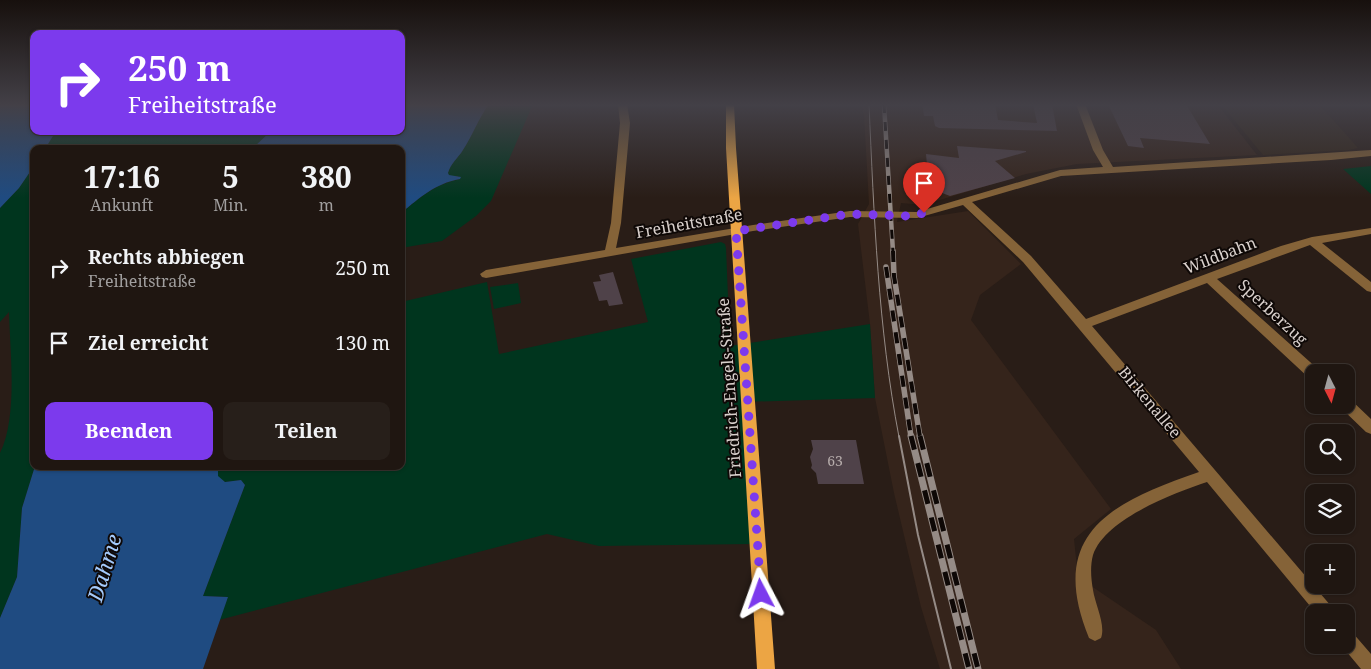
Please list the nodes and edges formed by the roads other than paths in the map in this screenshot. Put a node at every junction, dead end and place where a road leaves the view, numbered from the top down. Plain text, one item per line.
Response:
1 (624, 135) edge
2 (731, 135) edge
3 (1092, 135) edge
4 (1371, 153) edge
5 (1109, 169) junction
6 (966, 201) junction
7 (736, 231) junction
8 (1371, 231) edge
9 (1312, 241) junction
10 (611, 253) junction
11 (486, 274) dead end
12 (1208, 276) junction
13 (1371, 288) edge
14 (1084, 324) junction
15 (1305, 366) edge
16 (1355, 413) edge
17 (1371, 428) edge
18 (1210, 474) junction
19 (1318, 604) edge
20 (1095, 632) dead end
21 (1355, 648) edge
22 (1371, 667) edge
23 (766, 669) edge

1 - 10 street
2 - 7 main road, Friedrich-Engels-Straße
3 - 5 street
4 - 5 street, Freiheitstraße
5 - 6 street, Freiheitstraße
6 - 7 street, Freiheitstraße
6 - 14 street, Birkenallee
7 - 10 street, Freiheitstraße
7 - 23 main road, Friedrich-Engels-Straße
8 - 9 street, Wildbahn
9 - 12 street, Wildbahn
9 - 13 street
10 - 11 street, Freiheitstraße
12 - 14 street, Wildbahn
12 - 15 street, Sperberzug
14 - 18 street, Birkenallee
16 - 17 street
18 - 19 street, Birkenallee
18 - 20 street
21 - 22 street

